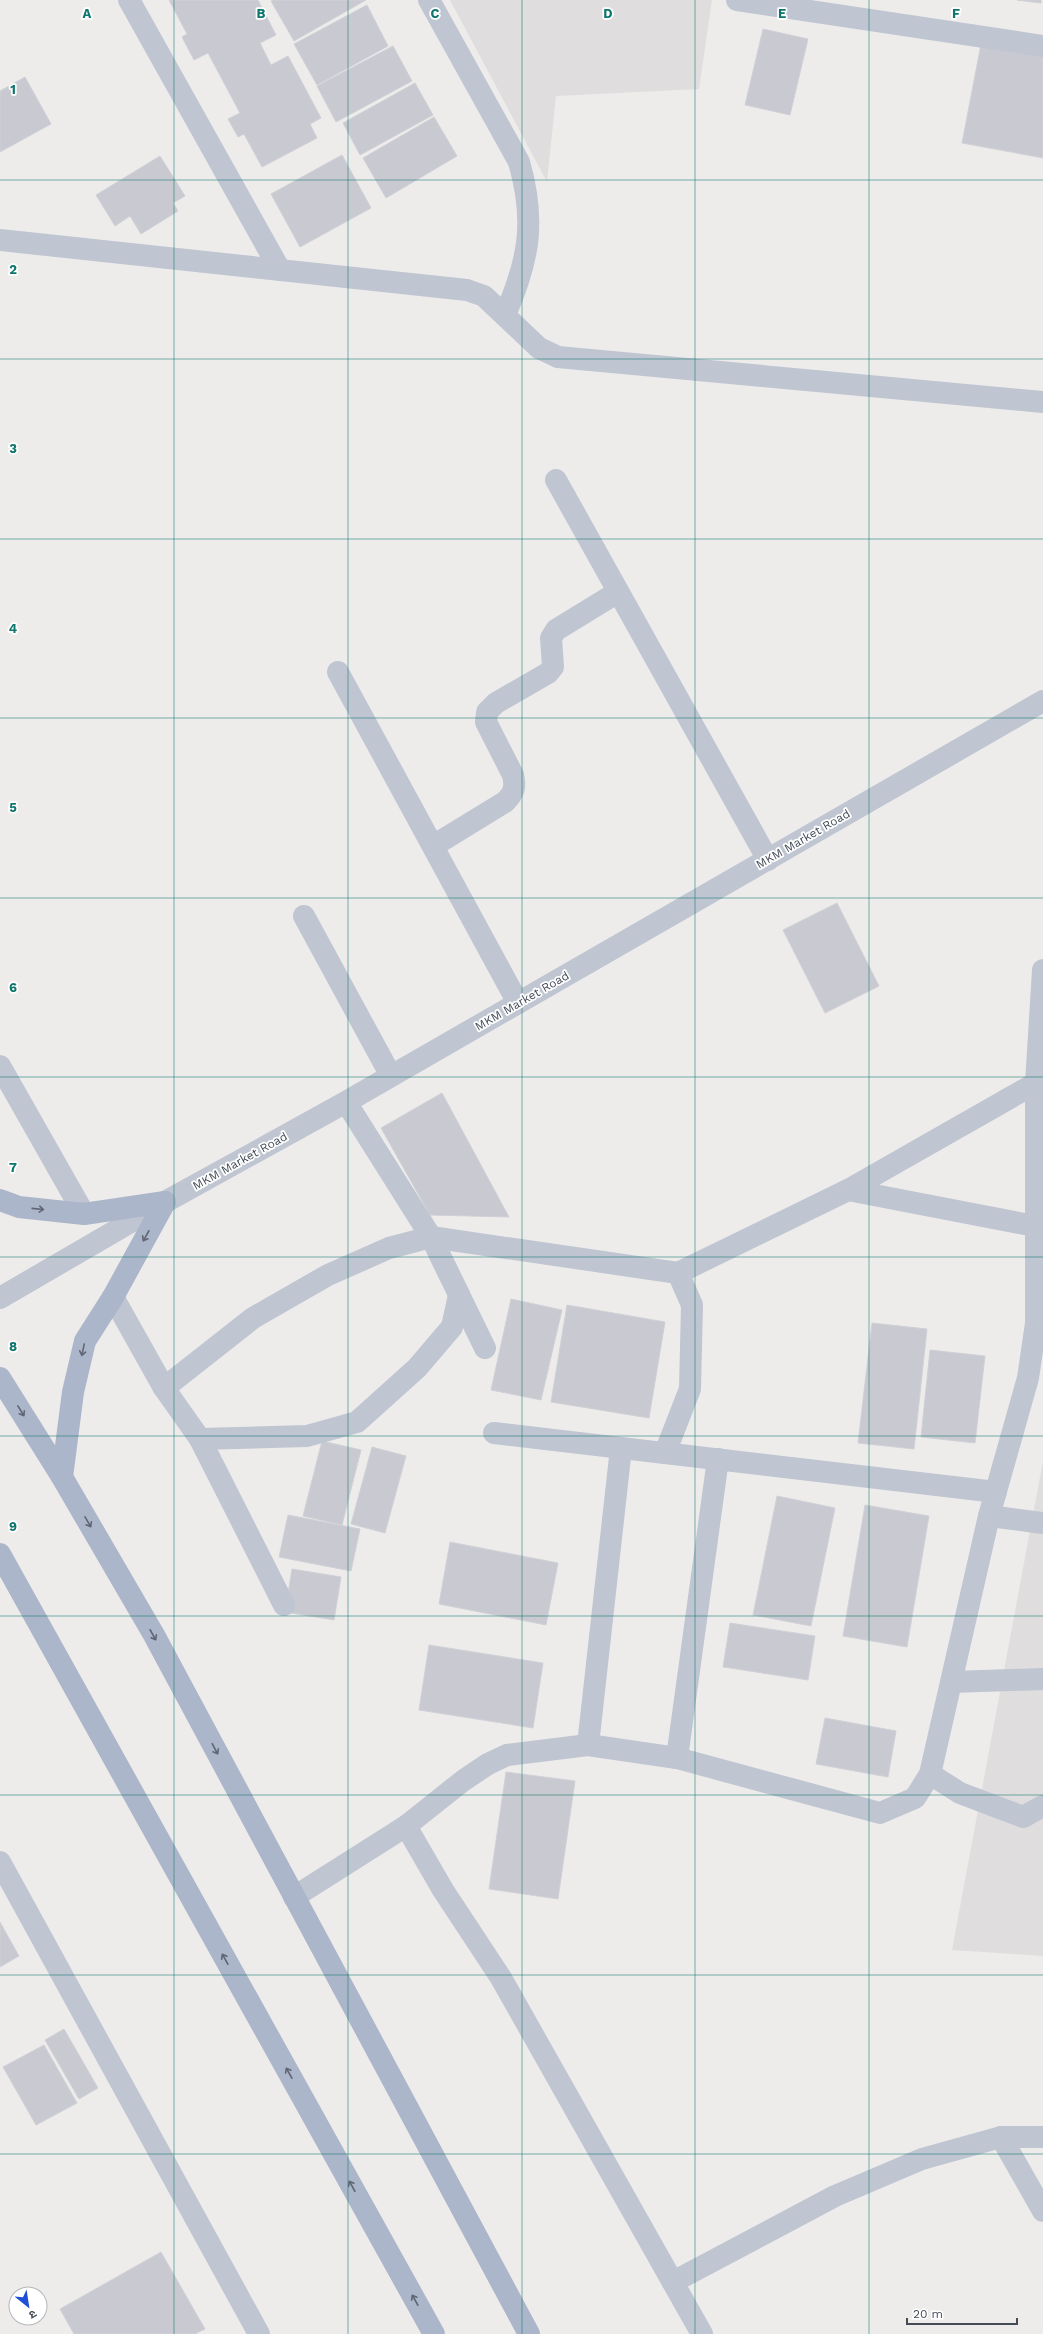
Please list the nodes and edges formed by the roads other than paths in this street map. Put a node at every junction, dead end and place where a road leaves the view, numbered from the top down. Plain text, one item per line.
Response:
1 (129, 0) edge
2 (429, 0) edge
3 (737, 0) edge
4 (1043, 46) edge
5 (0, 240) edge
6 (280, 270) junction
7 (505, 315) junction
8 (1043, 402) edge
9 (556, 480) dead end
10 (618, 592) junction
11 (338, 672) dead end
12 (1043, 701) edge
13 (433, 846) junction
14 (768, 860) junction
15 (304, 916) dead end
16 (1043, 970) edge
17 (518, 1003) junction
18 (0, 1066) edge
19 (391, 1076) junction
20 (1036, 1083) junction
21 (346, 1102) junction
22 (848, 1190) junction
23 (0, 1200) edge
24 (165, 1202) junction
25 (84, 1214) junction
26 (1035, 1226) junction
27 (431, 1237) junction
28 (678, 1273) junction
29 (459, 1295) junction
30 (113, 1297) junction
31 (0, 1298) edge
32 (485, 1348) dead end
33 (0, 1378) edge
34 (1035, 1378) edge
35 (164, 1388) junction
36 (494, 1433) dead end
37 (200, 1439) junction
38 (621, 1448) junction
39 (665, 1453) junction
40 (718, 1459) junction
41 (62, 1477) junction
42 (996, 1492) junction
43 (988, 1516) junction
44 (1043, 1524) edge
45 (0, 1554) edge
46 (284, 1605) dead end
47 (1043, 1679) edge
48 (952, 1682) junction
49 (588, 1745) junction
50 (677, 1758) junction
51 (930, 1774) junction
52 (1043, 1806) edge
53 (406, 1826) junction
54 (0, 1862) edge
55 (294, 1897) junction
56 (1001, 2137) junction
57 (1043, 2137) edge
58 (1043, 2211) edge
59 (673, 2282) junction
60 (259, 2334) edge
61 (434, 2334) edge
62 (529, 2334) edge
63 (702, 2334) edge

1 - 6 street
2 - 7 street
3 - 4 street
5 - 6 street
6 - 7 street
7 - 8 street
9 - 10 street
10 - 13 street
10 - 14 street
11 - 13 street
12 - 14 street, MKM Market Road
13 - 17 street
14 - 17 street, MKM Market Road
15 - 19 street
16 - 20 street
17 - 19 street, MKM Market Road
18 - 25 street
19 - 21 street, MKM Market Road
20 - 22 street
20 - 26 street
21 - 24 street, MKM Market Road
21 - 27 street
22 - 26 street
22 - 28 street
23 -> 25 main road
24 - 25 main road
24 -> 30 main road
24 - 31 street, MKM Market Road
26 - 34 street
27 - 28 street
27 - 29 street
27 - 35 street
28 - 39 street
29 - 32 street
29 - 37 street
30 - 35 street
30 -> 41 main road
33 -> 41 main road
34 - 42 street
35 - 37 street
36 - 38 street
37 - 46 street
38 - 39 street
38 - 49 street
39 - 40 street
40 - 42 street
40 - 50 street
41 -> 55 main road
42 - 43 street
43 - 44 street
43 - 48 street
61 -> 45 main road
47 - 48 street
48 - 51 street
49 - 50 street
49 - 53 street
50 - 51 street
51 - 52 street
53 - 55 street
53 - 59 street
54 - 60 street
55 - 62 main road
56 - 57 street
56 - 58 street
56 - 59 street
59 - 63 street

